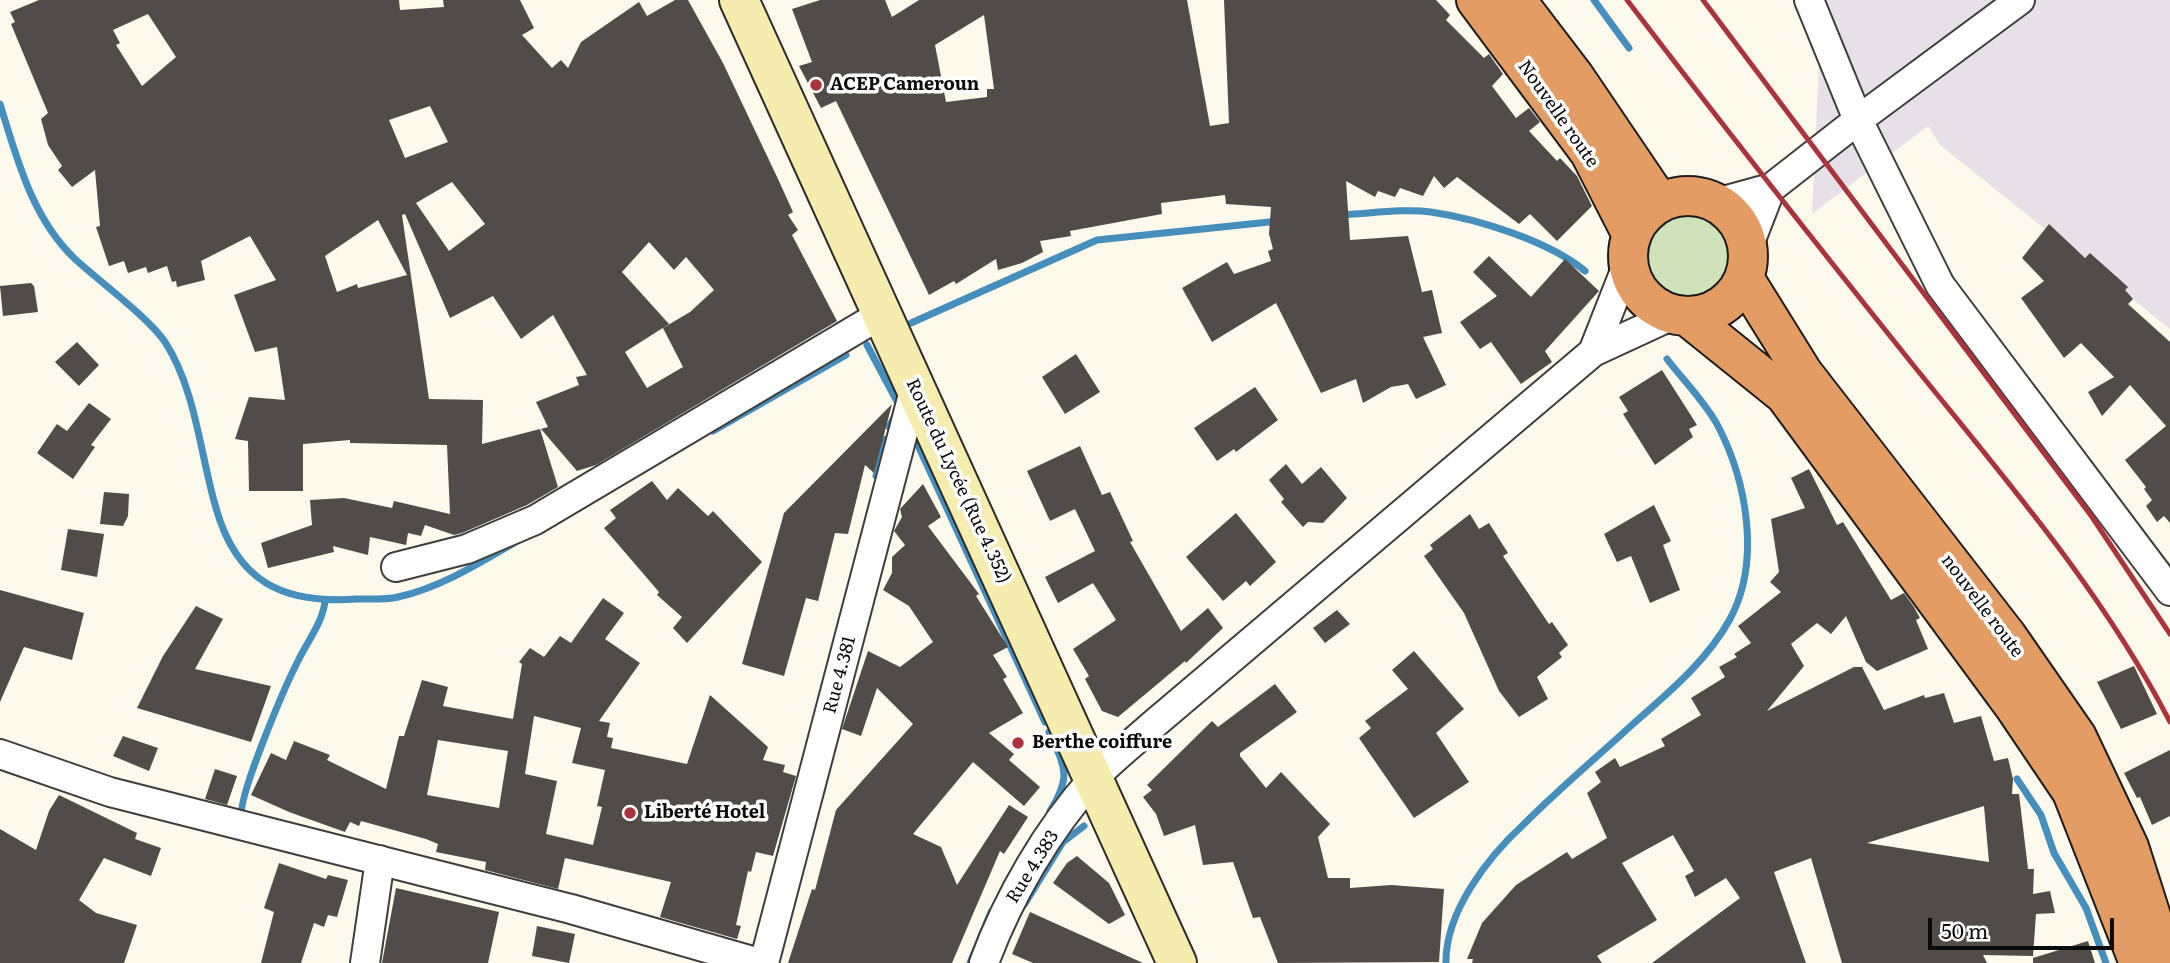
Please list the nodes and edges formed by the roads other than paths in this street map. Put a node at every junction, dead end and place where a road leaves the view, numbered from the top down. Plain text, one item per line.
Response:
1 (739, 0) edge
2 (1476, 0) edge
3 (1516, 0) edge
4 (1809, 0) edge
5 (2020, 0) edge
6 (1857, 120) junction
7 (1770, 188) junction
8 (1660, 203) junction
9 (1716, 204) junction
10 (1630, 249) junction
11 (1745, 264) junction
12 (882, 314) junction
13 (1681, 316) junction
14 (1593, 352) junction
15 (915, 387) junction
16 (396, 567) dead end
17 (2170, 591) edge
18 (0, 754) edge
19 (1094, 779) junction
20 (380, 860) junction
21 (365, 963) edge
22 (762, 963) edge
23 (984, 963) edge
24 (1177, 963) edge
25 (2140, 963) edge
26 (2166, 963) edge

1 - 12 main road, Route du Lycée (Rue 4.352)
2 - 10 highway, Nouvelle route
3 - 8 highway, Nouvelle route
4 - 6 street
5 - 6 street
6 - 7 street
6 - 17 street
7 - 9 street
7 - 11 street
8 - 9 highway
8 - 10 highway
9 - 11 highway
10 - 13 highway
10 - 14 street
11 - 13 highway
11 - 26 highway, nouvelle route
12 - 15 main road, Route du Lycée (Rue 4.352)
12 - 16 street
13 - 14 street
13 - 25 highway, nouvelle route
14 - 19 street, Rue 4.383
15 - 19 main road, Route du Lycée (Rue 4.352)
15 - 22 street, Rue 4.381
18 - 20 street
19 - 23 street, Rue 4.383
19 - 24 main road, Route du Lycée (Rue 4.352)
20 - 21 street
20 - 22 street

